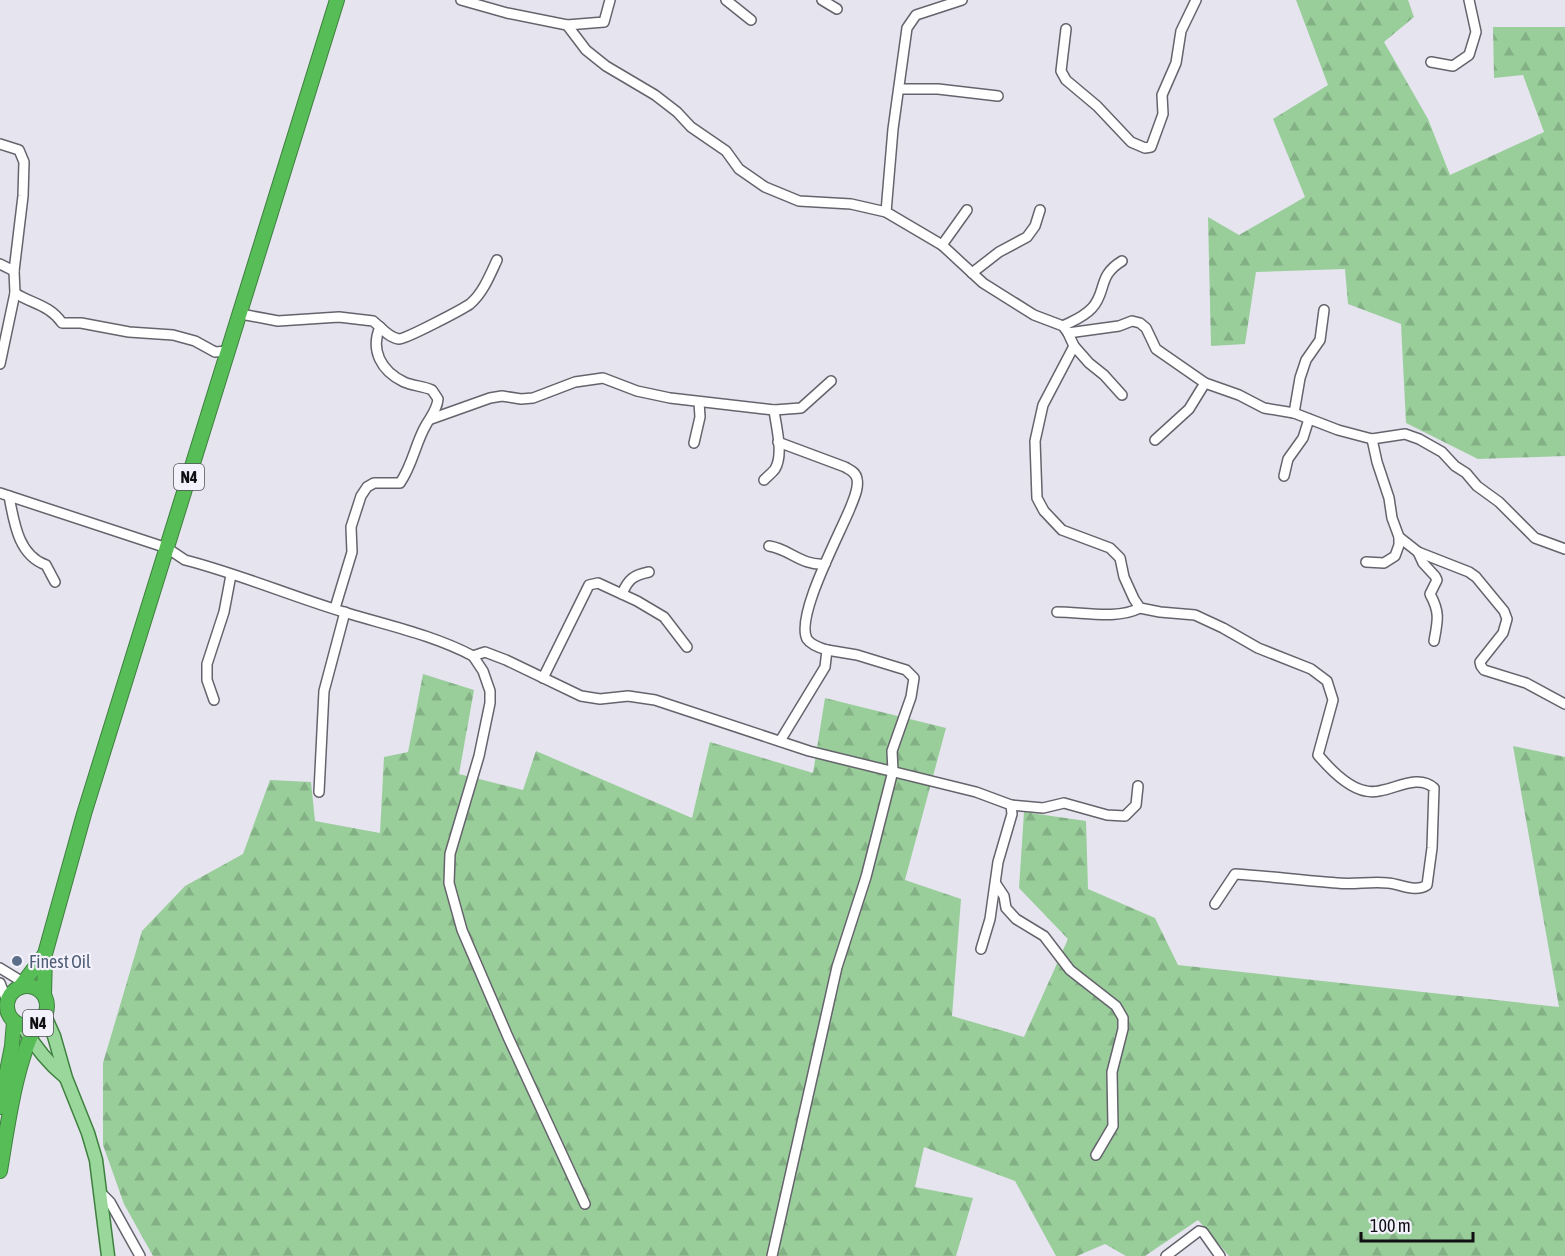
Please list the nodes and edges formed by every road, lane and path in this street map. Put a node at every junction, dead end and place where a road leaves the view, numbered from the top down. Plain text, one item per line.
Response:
1 (337, 0) edge
2 (461, 0) edge
3 (610, 0) edge
4 (726, 0) edge
5 (822, 0) edge
6 (962, 0) edge
7 (1196, 0) edge
8 (1469, 0) edge
9 (837, 9) dead end
10 (751, 20) dead end
11 (567, 25) junction
12 (1066, 28) dead end
13 (1431, 62) dead end
14 (899, 89) junction
15 (998, 96) dead end
16 (0, 144) edge
17 (967, 210) dead end
18 (1040, 210) dead end
19 (886, 212) junction
20 (942, 245) junction
21 (497, 260) dead end
22 (1122, 261) dead end
23 (0, 264) edge
24 (14, 271) junction
25 (972, 273) junction
26 (15, 293) junction
27 (1324, 310) dead end
28 (241, 314) junction
29 (380, 327) junction
30 (1066, 329) junction
31 (1074, 346) junction
32 (228, 351) junction
33 (0, 363) edge
34 (831, 381) dead end
35 (1205, 383) junction
36 (1122, 395) dead end
37 (699, 402) junction
38 (774, 410) junction
39 (1294, 413) junction
40 (431, 419) junction
41 (1309, 419) junction
42 (1372, 439) junction
43 (1155, 440) dead end
44 (778, 442) junction
45 (694, 443) dead end
46 (1284, 476) dead end
47 (764, 480) dead end
48 (5, 494) edge
49 (1399, 537) junction
50 (769, 546) dead end
51 (167, 548) junction
52 (1565, 549) edge
53 (1418, 552) junction
54 (1366, 562) dead end
55 (825, 564) junction
56 (649, 572) dead end
57 (231, 575) junction
58 (55, 582) dead end
59 (622, 594) junction
60 (335, 608) junction
61 (1140, 608) junction
62 (345, 612) junction
63 (1057, 612) dead end
64 (1434, 641) dead end
65 (687, 647) dead end
66 (827, 650) junction
67 (473, 656) junction
68 (543, 678) junction
69 (214, 700) dead end
70 (1565, 704) edge
71 (780, 741) junction
72 (893, 771) junction
73 (1138, 786) dead end
74 (319, 792) dead end
75 (1011, 806) junction
76 (996, 884) junction
77 (1215, 904) dead end
78 (981, 949) dead end
79 (45, 954) junction
80 (0, 968) edge
81 (0, 983) edge
82 (25, 985) junction
83 (44, 995) junction
84 (8, 1001) junction
85 (30, 1025) junction
86 (3, 1077) edge
87 (66, 1078) junction
88 (0, 1107) edge
89 (1096, 1155) dead end
90 (0, 1171) edge
91 (101, 1193) junction
92 (585, 1204) dead end
93 (108, 1256) edge
94 (140, 1256) edge
95 (772, 1256) edge
96 (1167, 1256) edge
97 (1220, 1256) edge

1 - 28 highway, N4
2 - 11 street
3 - 11 street
4 - 10 street
5 - 9 street
6 - 14 street
7 - 12 street
8 - 13 street
11 - 19 street
14 - 15 street
14 - 19 street
16 - 24 street
17 - 20 street
18 - 25 street
19 - 20 street
20 - 25 street
21 - 29 street
22 - 30 street
23 - 24 street
24 - 26 street
25 - 30 street
26 - 32 street
26 - 33 street
27 - 39 street
28 - 29 street
28 - 32 highway, N4
29 - 40 street
30 - 31 street
30 - 35 street
31 - 36 street
31 - 61 street
32 - 51 highway, N4
34 - 38 street
35 - 39 street
35 - 43 street
37 - 38 street
37 - 40 street
37 - 45 street
38 - 44 street
39 - 41 street
40 - 60 street
41 - 42 street
41 - 46 street
42 - 49 street
42 - 52 street
44 - 47 street
44 - 55 street
48 - 51 street
48 - 58 street
49 - 53 street
49 - 54 street
50 - 55 street
51 - 57 street
51 - 79 highway, N4
53 - 64 street
53 - 70 street
55 - 66 street
56 - 59 street
57 - 60 street
57 - 69 street
59 - 65 street
59 - 68 street
60 - 62 street
61 - 63 street
61 - 77 street
62 - 67 street
62 - 74 street
66 - 71 street
66 - 72 street
67 - 68 street
67 - 92 street
68 - 71 street
71 - 72 street
72 - 75 street
72 - 95 street
73 - 75 street
75 - 76 street
76 - 78 street
76 - 89 street
79 - 82 highway, N4
79 - 83 highway, N4
80 - 82 street
81 - 84 street
82 - 83 highway, N4
82 - 84 highway, N4
83 - 85 highway, N4
84 - 85 highway, N4
85 - 86 highway, N4
85 - 87 main road
85 - 87 main road
85 - 90 highway, N4
86 - 88 highway, N4
87 - 91 main road
91 - 93 main road
91 - 94 street
96 - 97 street

